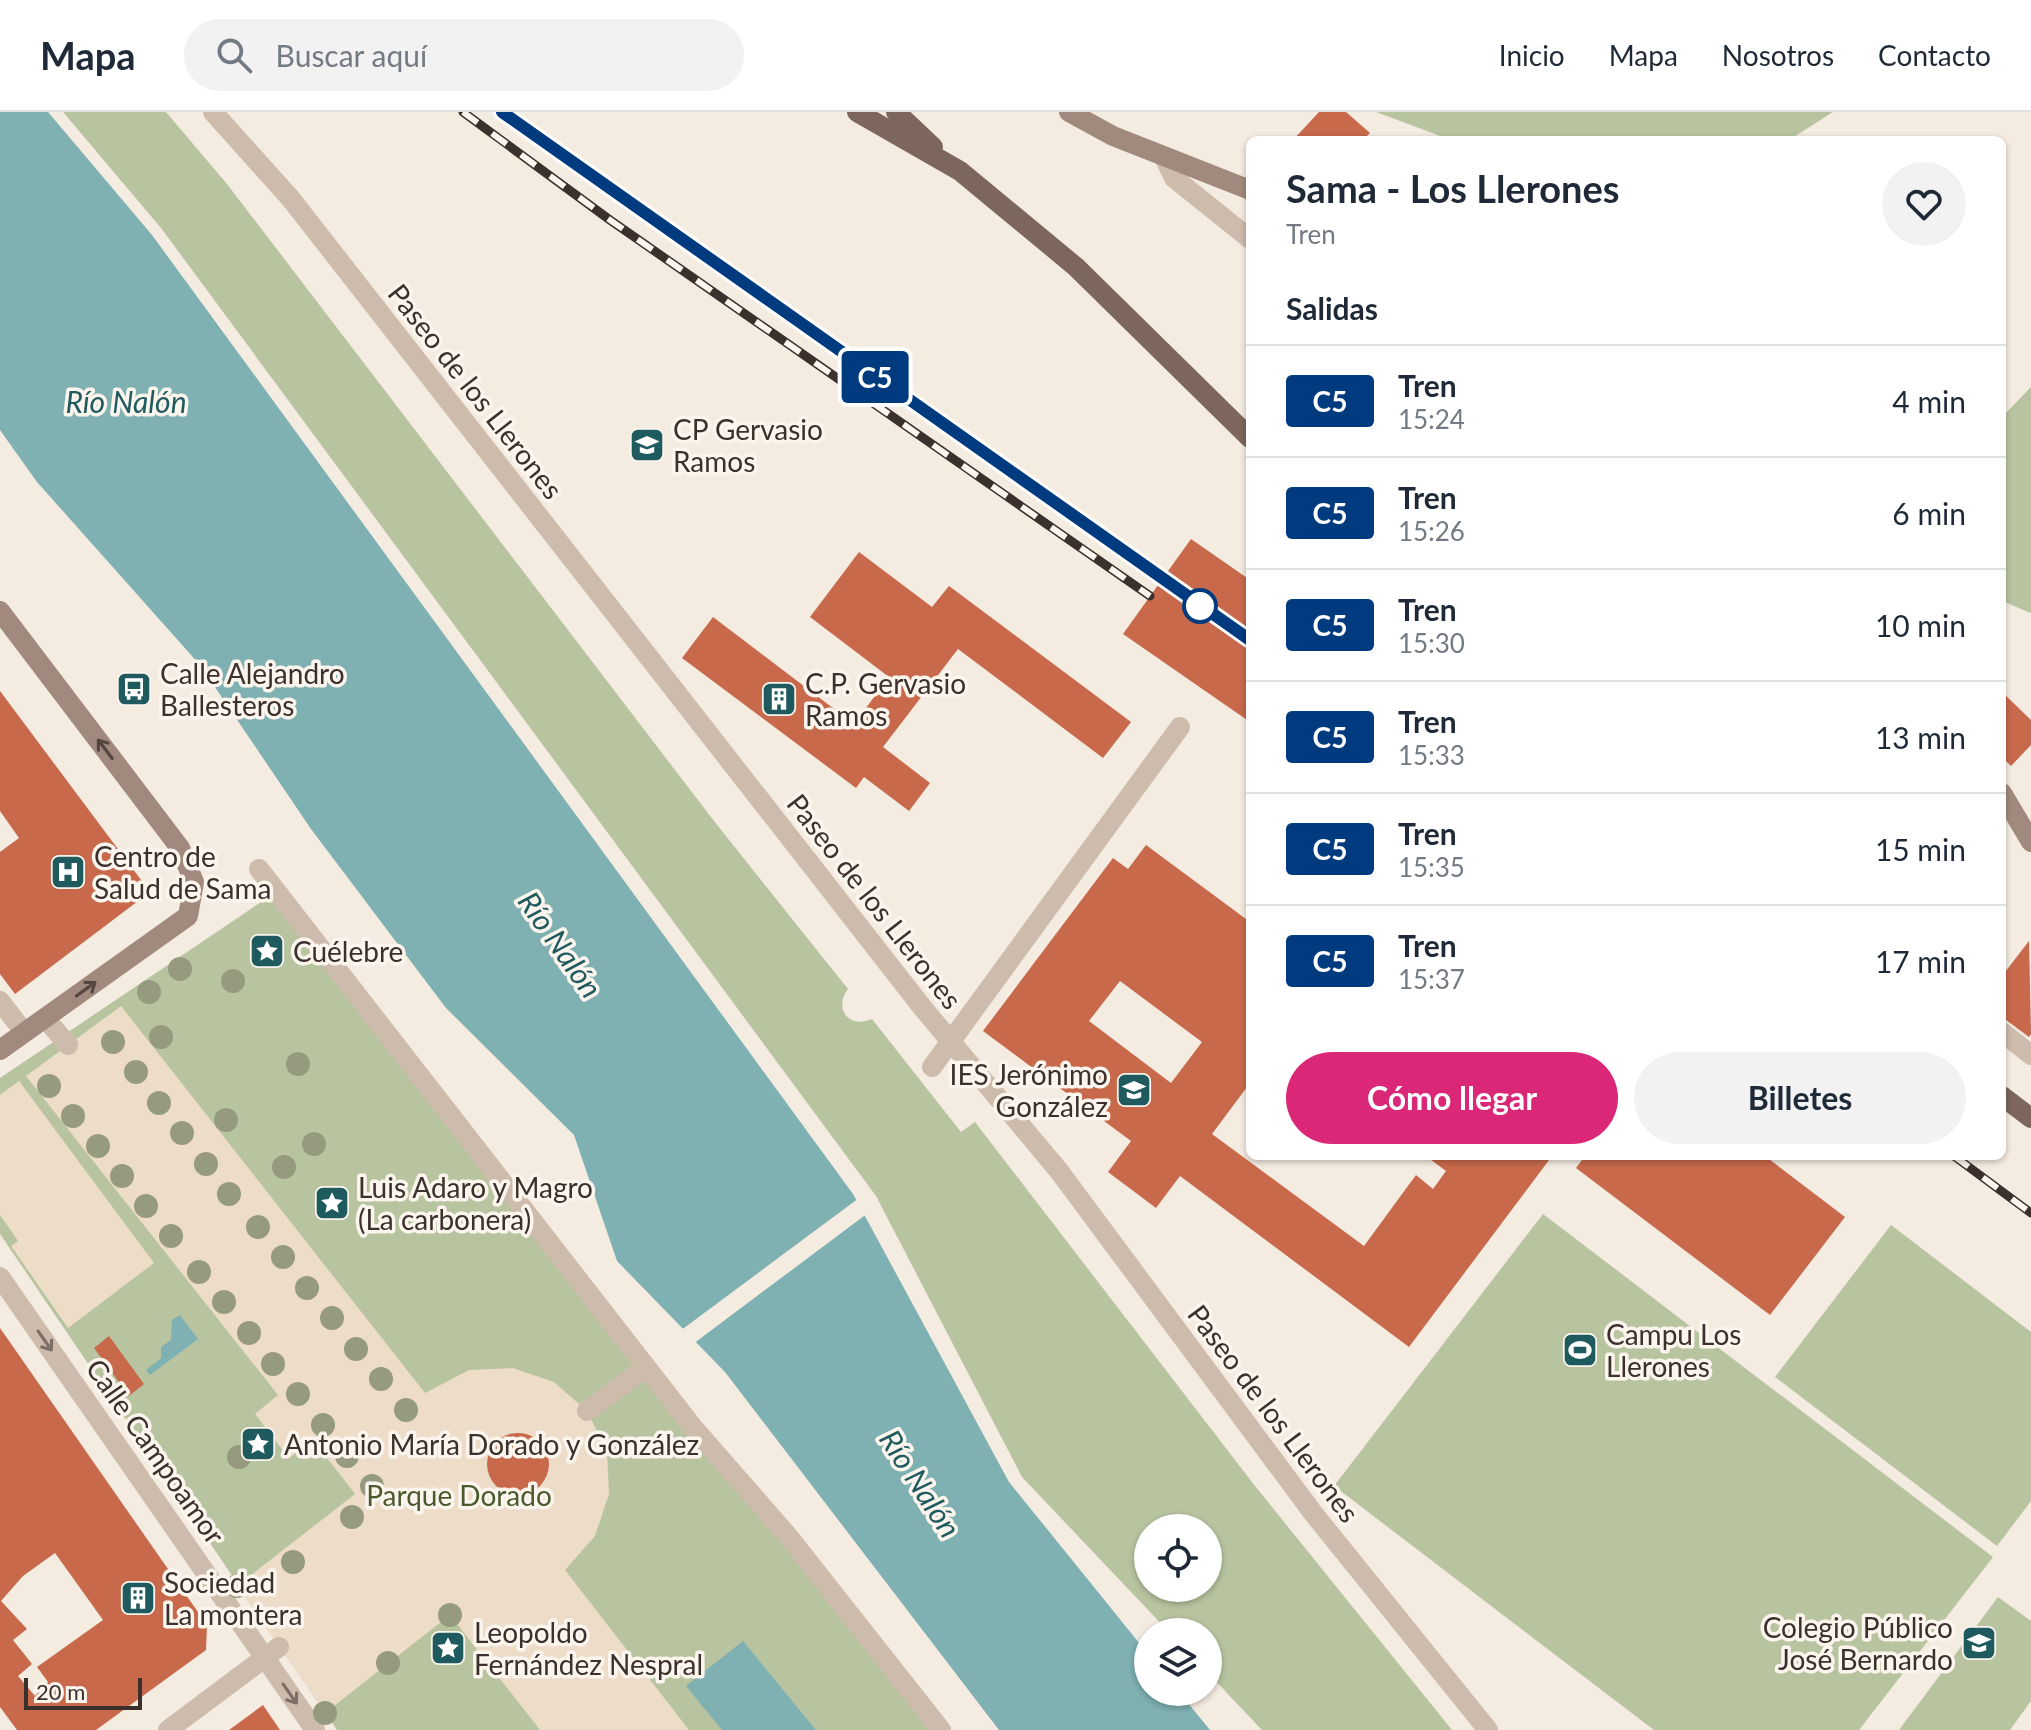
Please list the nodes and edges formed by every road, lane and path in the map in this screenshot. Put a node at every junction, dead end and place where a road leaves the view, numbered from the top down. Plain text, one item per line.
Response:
1 (213, 112) edge
2 (857, 112) edge
3 (896, 112) edge
4 (1069, 112) edge
5 (1164, 157) junction
6 (960, 171) junction
7 (1246, 188) edge
8 (1246, 236) edge
9 (1246, 434) edge
10 (0, 611) edge
11 (1180, 727) dead end
12 (2006, 800) edge
13 (2031, 842) edge
14 (259, 869) dead end
15 (0, 1001) edge
16 (45, 1018) junction
17 (24, 1032) junction
18 (2006, 1035) edge
19 (951, 1042) junction
20 (68, 1045) dead end
21 (0, 1050) edge
22 (2031, 1055) edge
23 (932, 1067) dead end
24 (2006, 1099) edge
25 (2031, 1118) edge
26 (0, 1277) edge
27 (646, 1367) junction
28 (587, 1411) dead end
29 (272, 1652) junction
30 (168, 1730) edge
31 (315, 1730) edge
32 (941, 1730) edge
33 (1488, 1730) edge

1 - 19 street, Paseo de los Llerones
2 - 6 main road
3 - 6 main road
4 - 5 street
5 - 7 street
5 - 8 street
6 - 9 main road
16 -> 10 street
11 - 19 street
12 - 13 street
14 - 27 street
15 - 17 street
16 - 17 street
16 - 20 street
17 - 21 street
18 - 22 street
19 - 23 street
19 - 33 street, Paseo de los Llerones
24 - 25 main road
26 -> 29 street, Calle Campoamor
27 - 28 street
27 - 32 street
29 - 30 street
29 -> 31 street, Calle Campoamor

